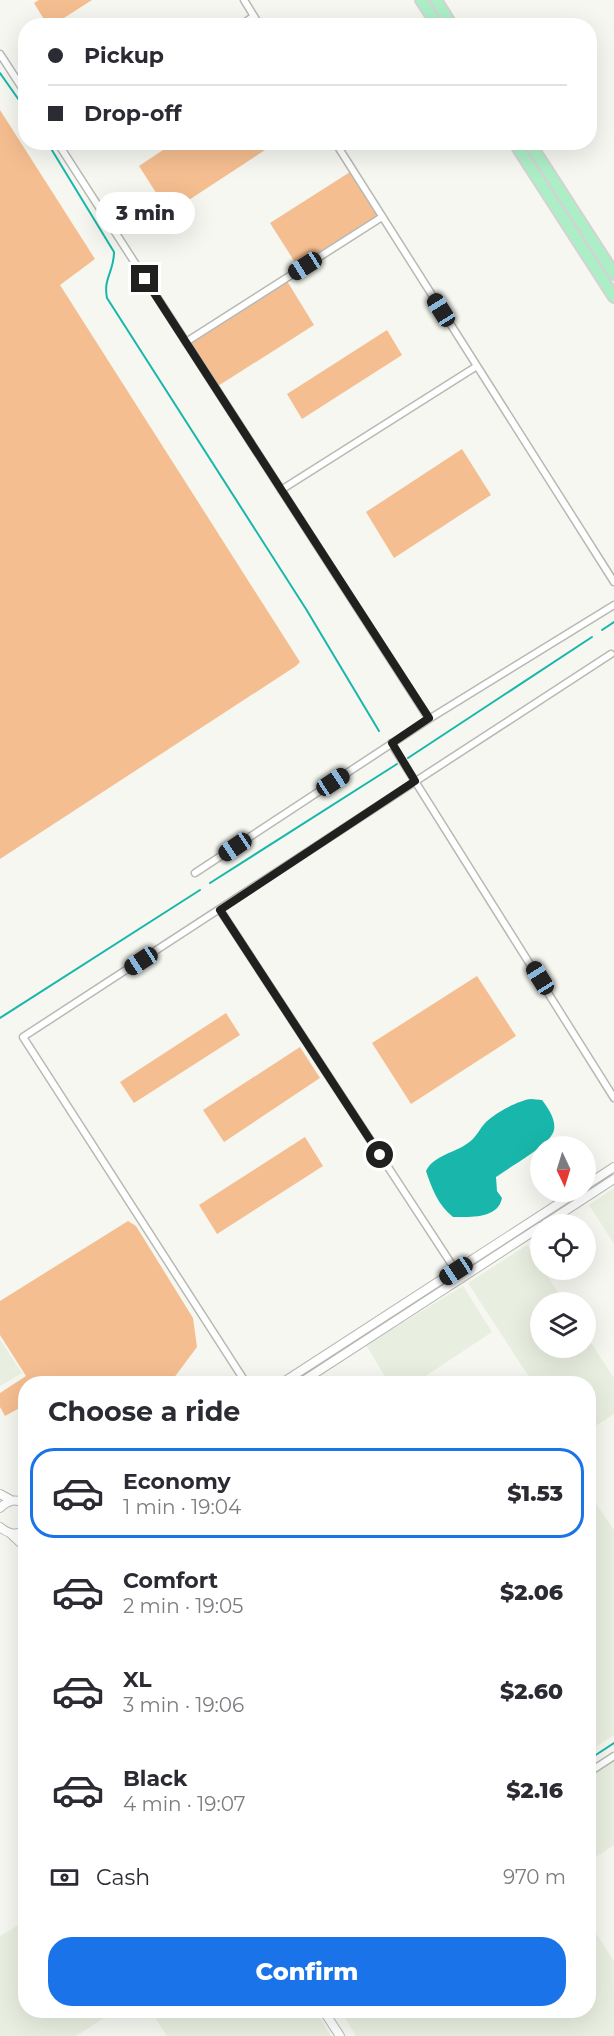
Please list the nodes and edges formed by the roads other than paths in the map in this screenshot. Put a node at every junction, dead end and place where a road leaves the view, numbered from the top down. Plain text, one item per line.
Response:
1 (244, 0) edge
2 (421, 0) edge
3 (436, 0) edge
4 (254, 16) joint
5 (251, 18) edge
6 (433, 18) edge
7 (447, 18) edge
8 (0, 54) edge
9 (18, 82) edge
10 (63, 150) edge
11 (340, 150) edge
12 (519, 150) edge
13 (533, 150) edge
14 (382, 217) junction
15 (614, 274) edge
16 (614, 297) edge
17 (186, 342) junction
18 (477, 366) junction
19 (281, 490) junction
20 (614, 582) edge
21 (614, 605) edge
22 (611, 654) dead end
23 (429, 718) junction
24 (392, 743) junction
25 (415, 781) junction
26 (195, 873) dead end
27 (220, 910) junction
28 (614, 1098) edge
29 (614, 1167) edge
30 (596, 1179) edge
31 (614, 1179) edge
32 (561, 1202) edge
33 (560, 1214) edge
34 (530, 1234) edge
35 (456, 1271) junction
36 (241, 1376) edge
37 (293, 1376) edge
38 (311, 1376) edge
39 (0, 1494) edge
40 (11, 1500) junction
41 (18, 1502) edge
42 (0, 1508) edge
43 (0, 1527) edge
44 (6, 1533) edge
45 (614, 1756) edge
46 (596, 1768) edge
47 (328, 2018) edge
48 (340, 2036) edge

1 - 4 street
2 - 6 main road
3 - 7 main road
4 - 5 street
8 - 9 street
10 - 17 street
11 - 14 street
12 - 16 main road
13 - 15 main road
14 - 17 street
14 - 18 street
17 - 19 street
18 - 19 street
18 - 20 street
19 - 23 street
21 - 23 street
22 - 25 street
23 - 24 street
24 - 25 street
24 - 26 street
25 - 27 street
25 - 28 street
27 - 35 street
27 - 36 street
29 - 30 street
31 - 33 street
32 - 35 street
34 - 38 street
35 - 37 street
39 - 40 street
40 - 41 street
40 - 42 street
43 - 44 street
45 - 46 street
47 - 48 street

